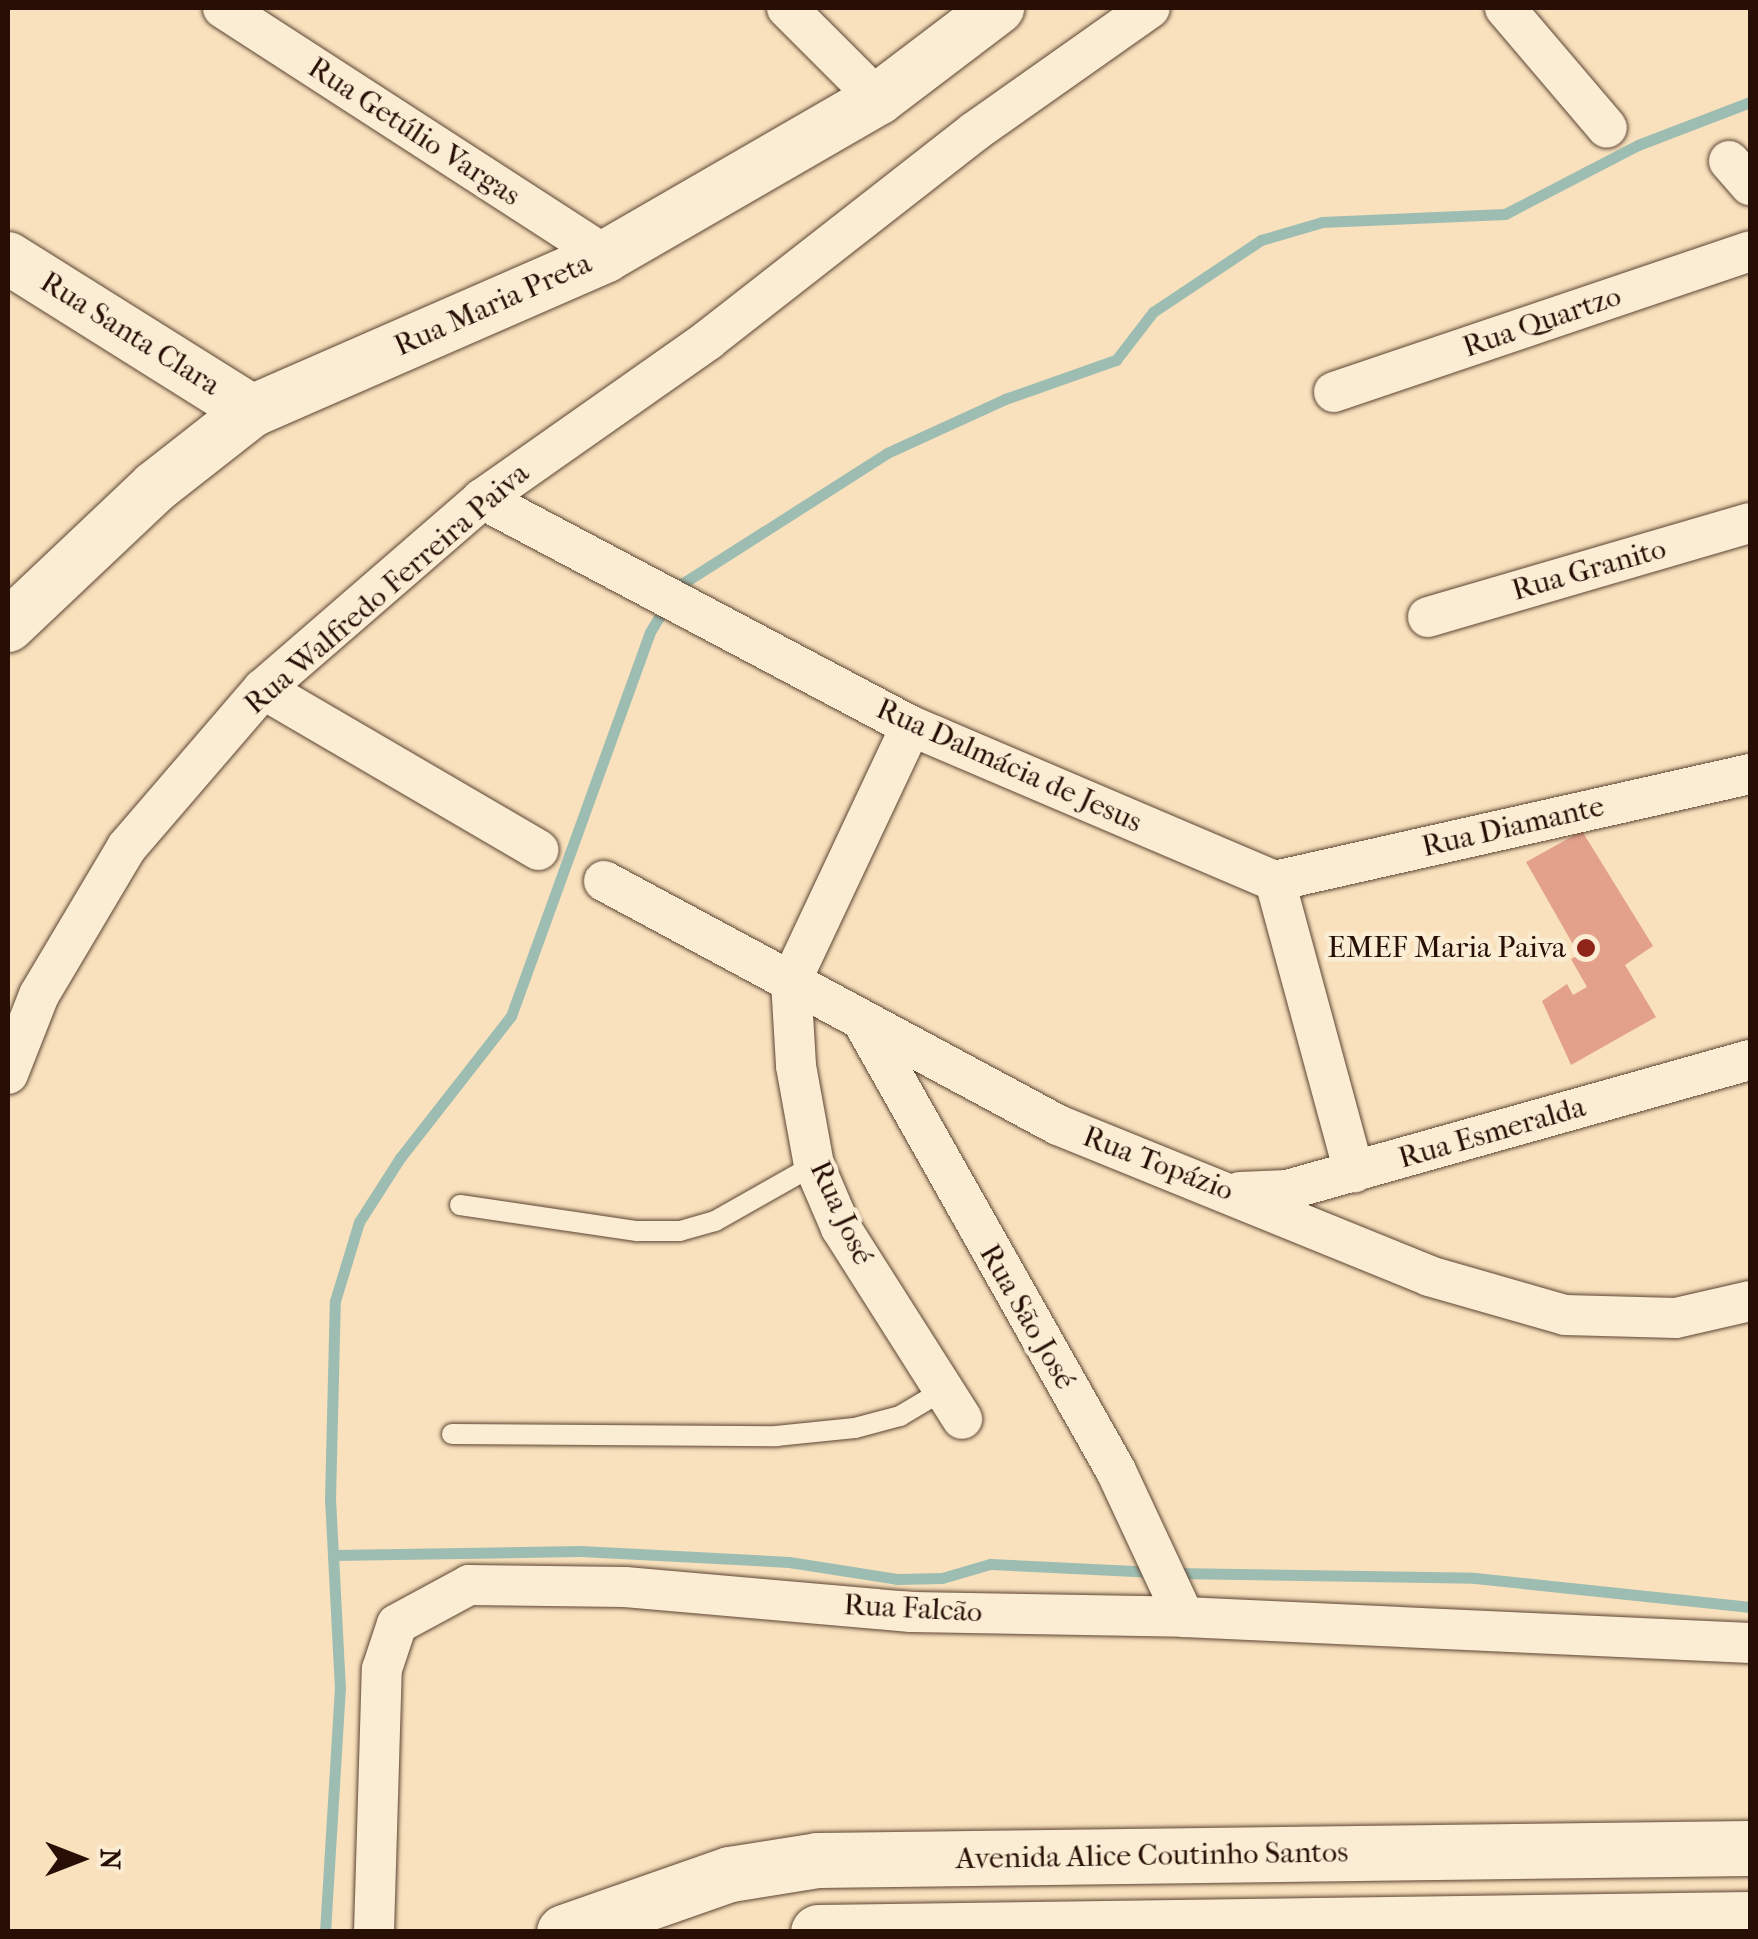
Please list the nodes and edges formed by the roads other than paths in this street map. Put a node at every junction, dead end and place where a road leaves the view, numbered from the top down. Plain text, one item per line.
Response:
1 (223, 8) edge
2 (787, 8) edge
3 (998, 8) edge
4 (1150, 8) edge
5 (1505, 8) edge
6 (878, 99) junction
7 (1607, 128) dead end
8 (1750, 252) edge
9 (606, 256) junction
10 (8, 258) edge
11 (1334, 392) dead end
12 (252, 411) junction
13 (482, 498) junction
14 (1750, 523) edge
15 (1428, 617) dead end
16 (8, 626) edge
17 (263, 689) junction
18 (911, 726) junction
19 (1750, 774) edge
20 (538, 850) dead end
21 (604, 880) dead end
22 (1275, 880) junction
23 (791, 981) junction
24 (862, 1022) junction
25 (1750, 1060) edge
26 (8, 1074) edge
27 (814, 1166) junction
28 (1354, 1172) junction
29 (1232, 1192) junction
30 (460, 1205) dead end
31 (1750, 1301) edge
32 (952, 1405) joint
33 (452, 1434) dead end
34 (1184, 1617) junction
35 (1750, 1643) edge
36 (1750, 1848) edge
37 (1750, 1919) edge
38 (1492, 1927) edge
39 (374, 1932) edge
40 (564, 1932) edge
41 (818, 1932) edge

1 - 9 street, Rua Getúlio Vargas
2 - 6 street
3 - 6 street, Rua Maria Preta
4 - 13 street, Rua Walfredo Ferreira Paiva
5 - 7 street
6 - 9 street, Rua Maria Preta
8 - 11 street, Rua Quartzo
9 - 12 street, Rua Maria Preta
10 - 12 street, Rua Santa Clara
12 - 16 street, Rua Maria Preta
13 - 17 street, Rua Walfredo Ferreira Paiva
13 - 18 street, Rua Dalmácia de Jesus
14 - 15 street, Rua Granito
17 - 20 street
17 - 26 street, Rua Walfredo Ferreira Paiva
18 - 22 street, Rua Dalmácia de Jesus
18 - 23 street
19 - 22 street, Rua Diamante
21 - 23 street, Rua Topázio
22 - 28 street
23 - 24 street, Rua Topázio
23 - 27 street, Rua José
24 - 29 street, Rua Topázio
24 - 34 street, Rua São José
25 - 28 street, Rua Esmeralda
27 - 30 lane
27 - 32 street, Rua José
28 - 29 street, Rua Esmeralda
29 - 31 street, Rua Topázio
32 - 33 lane
34 - 35 street, Rua Falcão
34 - 39 street, Rua Falcão
36 - 40 main road, Avenida Alice Coutinho Santos
37 - 38 main road
38 - 41 main road

